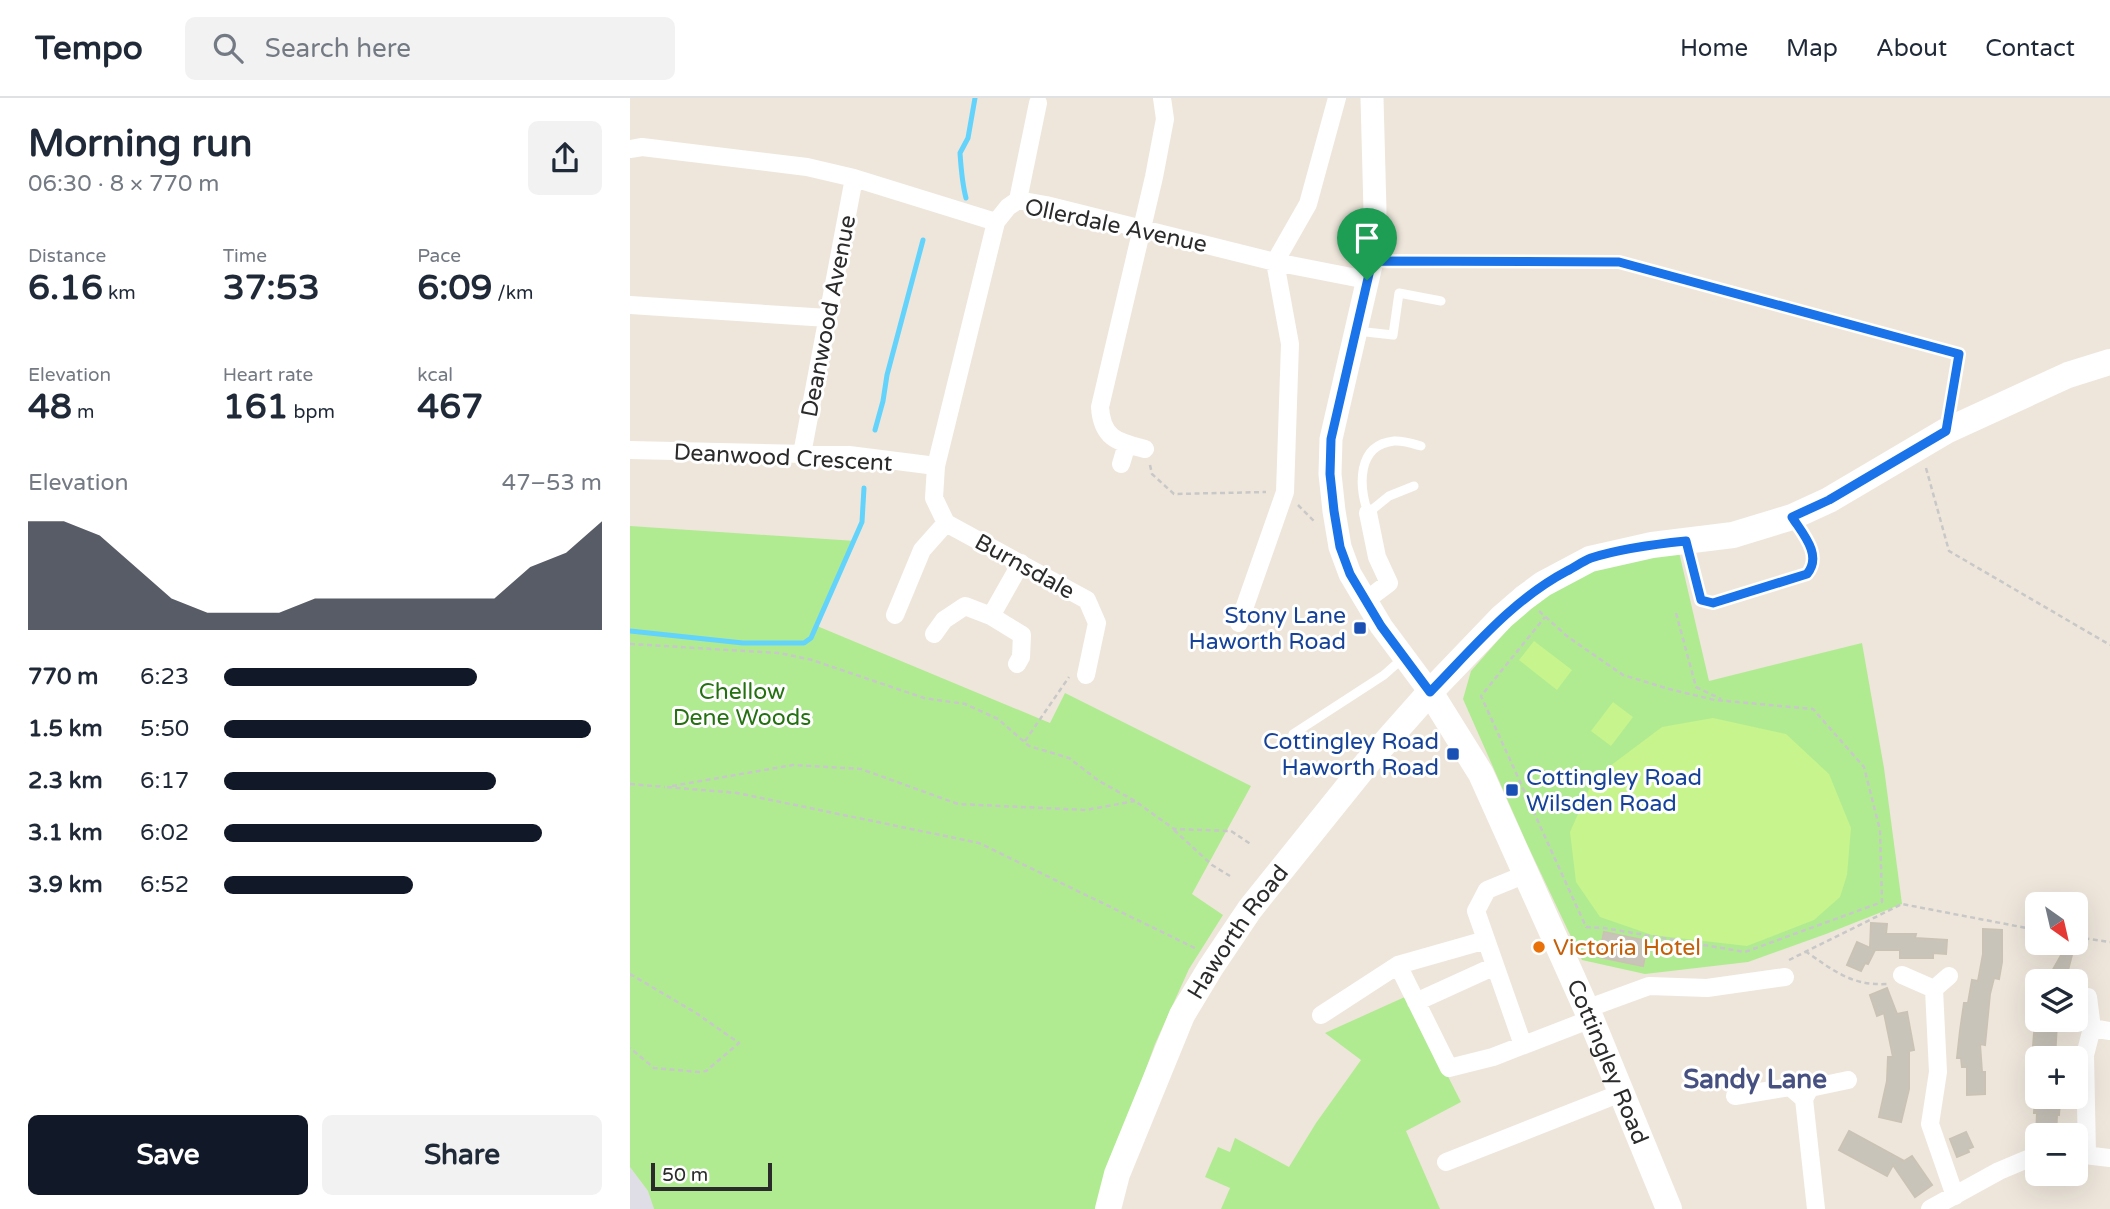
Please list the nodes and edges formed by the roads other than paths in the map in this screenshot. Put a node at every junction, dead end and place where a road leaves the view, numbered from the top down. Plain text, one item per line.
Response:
1 (1162, 98) edge
2 (1337, 98) edge
3 (1372, 98) edge
4 (1038, 103) dead end
5 (630, 149) edge
6 (854, 178) junction
7 (1018, 200) junction
8 (996, 222) junction
9 (1143, 230) junction
10 (1275, 262) junction
11 (1370, 270) junction
12 (1441, 300) dead end
13 (630, 305) edge
14 (828, 318) junction
15 (1355, 330) junction
16 (2110, 362) edge
17 (1127, 444) junction
18 (1421, 446) dead end
19 (1145, 449) road end
20 (630, 450) edge
21 (802, 454) junction
22 (1121, 464) dead end
23 (936, 466) junction
24 (1414, 486) dead end
25 (1368, 513) junction
26 (1792, 517) junction
27 (946, 523) junction
28 (1686, 541) junction
29 (1021, 563) junction
30 (1366, 601) junction
31 (895, 615) dead end
32 (991, 616) junction
33 (1239, 623) dead end
34 (934, 634) dead end
35 (1405, 657) junction
36 (1017, 664) dead end
37 (1086, 675) road end
38 (1430, 692) junction
39 (1293, 734) dead end
40 (1526, 874) junction
41 (1486, 940) junction
42 (1398, 965) junction
43 (1495, 966) junction
44 (1784, 970) road end
45 (1902, 975) road end
46 (1949, 976) dead end
47 (1934, 989) junction
48 (2088, 997) dead end
49 (1416, 1002) junction
50 (1588, 1014) junction
51 (1321, 1015) dead end
52 (2092, 1028) junction
53 (2110, 1031) edge
54 (1523, 1045) junction
55 (1848, 1080) dead end
56 (1622, 1093) junction
57 (1735, 1096) dead end
58 (1804, 1099) junction
59 (2082, 1123) edge
60 (2088, 1155) edge
61 (2110, 1158) edge
62 (2025, 1160) edge
63 (1447, 1162) dead end
64 (1955, 1196) junction
65 (1108, 1209) edge
66 (1669, 1209) edge
67 (1816, 1209) edge
68 (1930, 1209) edge

1 - 9 street
2 - 10 street
3 - 11 street
4 - 7 street
5 - 6 street
6 - 8 street
6 - 14 street, Deanwood Avenue
7 - 8 street, Ollerdale Avenue
7 - 9 street, Ollerdale Avenue
8 - 23 street, Ollerdale Avenue
9 - 10 street, Ollerdale Avenue
9 - 17 street
10 - 11 street, Ollerdale Avenue
10 - 33 street
11 - 15 street
12 - 15 lane
13 - 14 street
14 - 21 street, Deanwood Avenue
15 - 30 street
16 - 26 main road, Haworth Road
17 - 19 street
17 - 22 street
18 - 25 lane
20 - 21 street, Deanwood Crescent
21 - 23 street, Deanwood Crescent
23 - 27 street
24 - 25 lane
25 - 30 street
26 - 28 main road, Haworth Road
26 - 28 lane
27 - 29 street, Burnsdale
27 - 31 street
28 - 38 main road, Haworth Road
29 - 32 street
29 - 37 street, Burnsdale
30 - 35 street
32 - 34 street
32 - 36 street
35 - 38 street
35 - 39 lane
38 - 40 main road, Cottingley Road
38 - 65 main road, Haworth Road
40 - 41 street
40 - 50 main road, Cottingley Road
41 - 42 street
41 - 43 street
42 - 49 street
42 - 51 street
43 - 49 street
43 - 54 street
44 - 50 street
45 - 47 street
46 - 47 street
47 - 64 street
48 - 52 street
49 - 54 street
50 - 54 street
50 - 56 main road, Cottingley Road
52 - 53 street
52 - 59 street
55 - 58 street
56 - 63 street
56 - 66 main road, Cottingley Road
57 - 58 street
58 - 67 street
60 - 61 street
62 - 64 street
64 - 68 street

